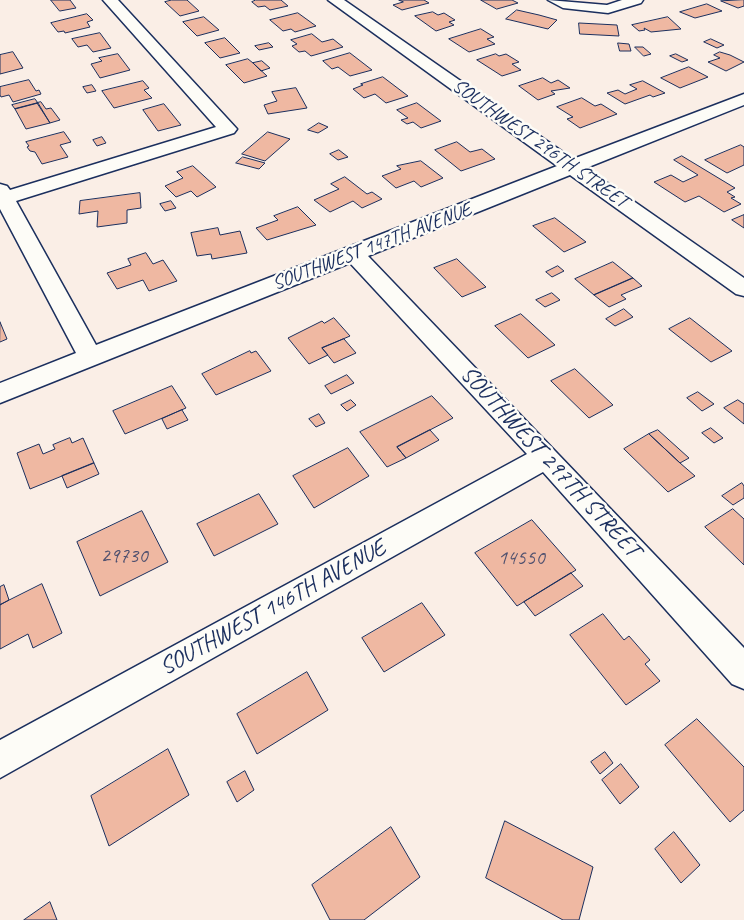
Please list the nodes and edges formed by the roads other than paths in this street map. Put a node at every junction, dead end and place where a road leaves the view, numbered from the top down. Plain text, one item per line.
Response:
1 (110, 0) edge
2 (335, 0) edge
3 (636, 0) edge
4 (559, 2) edge
5 (744, 99) edge
6 (573, 168) junction
7 (2, 194) edge
8 (354, 254) junction
9 (744, 289) edge
10 (90, 358) junction
11 (0, 393) edge
12 (546, 456) junction
13 (744, 672) edge
14 (0, 760) edge

1 - 7 street
2 - 6 street, SOUTHWEST 296TH STREET
3 - 4 street
5 - 6 street, SOUTHWEST 147TH AVENUE
6 - 8 street, SOUTHWEST 147TH AVENUE
6 - 9 street, SOUTHWEST 296TH STREET
7 - 10 street
8 - 10 street, SOUTHWEST 147TH AVENUE
8 - 12 street, SOUTHWEST 297TH STREET
10 - 11 street, SOUTHWEST 147TH AVENUE
12 - 13 street, SOUTHWEST 297TH STREET
12 - 14 street, SOUTHWEST 146TH AVENUE

